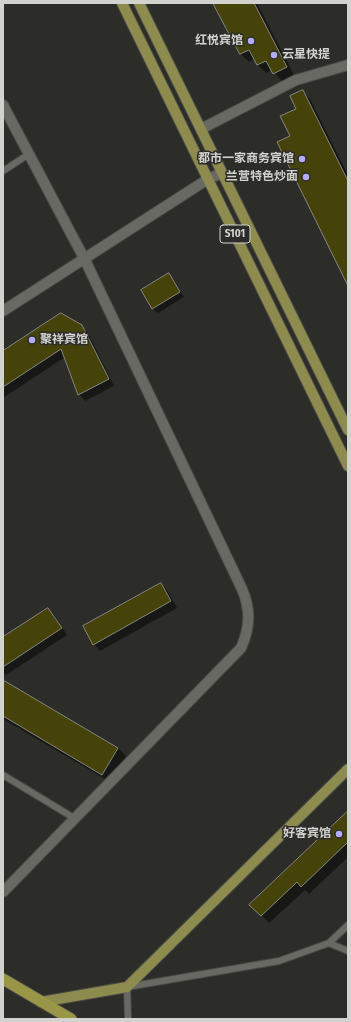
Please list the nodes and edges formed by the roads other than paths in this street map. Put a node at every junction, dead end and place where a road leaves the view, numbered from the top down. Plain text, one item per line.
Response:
1 (122, 3) edge
2 (139, 3) edge
3 (348, 65) edge
4 (3, 105) edge
5 (201, 129) junction
6 (29, 154) junction
7 (3, 171) edge
8 (222, 173) junction
9 (208, 179) junction
10 (84, 260) junction
11 (3, 311) edge
12 (348, 430) edge
13 (348, 466) edge
14 (348, 769) edge
15 (3, 775) edge
16 (74, 818) junction
17 (3, 892) edge
18 (348, 925) edge
19 (329, 943) junction
20 (348, 951) edge
21 (3, 979) edge
22 (127, 987) junction
23 (41, 1002) junction
24 (71, 1019) edge
25 (128, 1019) edge

1 - 9 main road, S101
2 - 5 main road, S101
3 - 5 street
4 - 6 street
5 - 8 main road, S101
6 - 7 lane
6 - 10 street
8 - 9 street
8 - 12 main road, S101
9 - 10 street
9 - 13 main road, S101
10 - 11 street
10 - 16 street
14 - 22 main road
15 - 16 lane
16 - 17 street
18 - 19 lane
19 - 20 lane
19 - 22 lane
21 - 23 highway
22 - 23 main road
22 - 25 lane
23 - 24 highway

